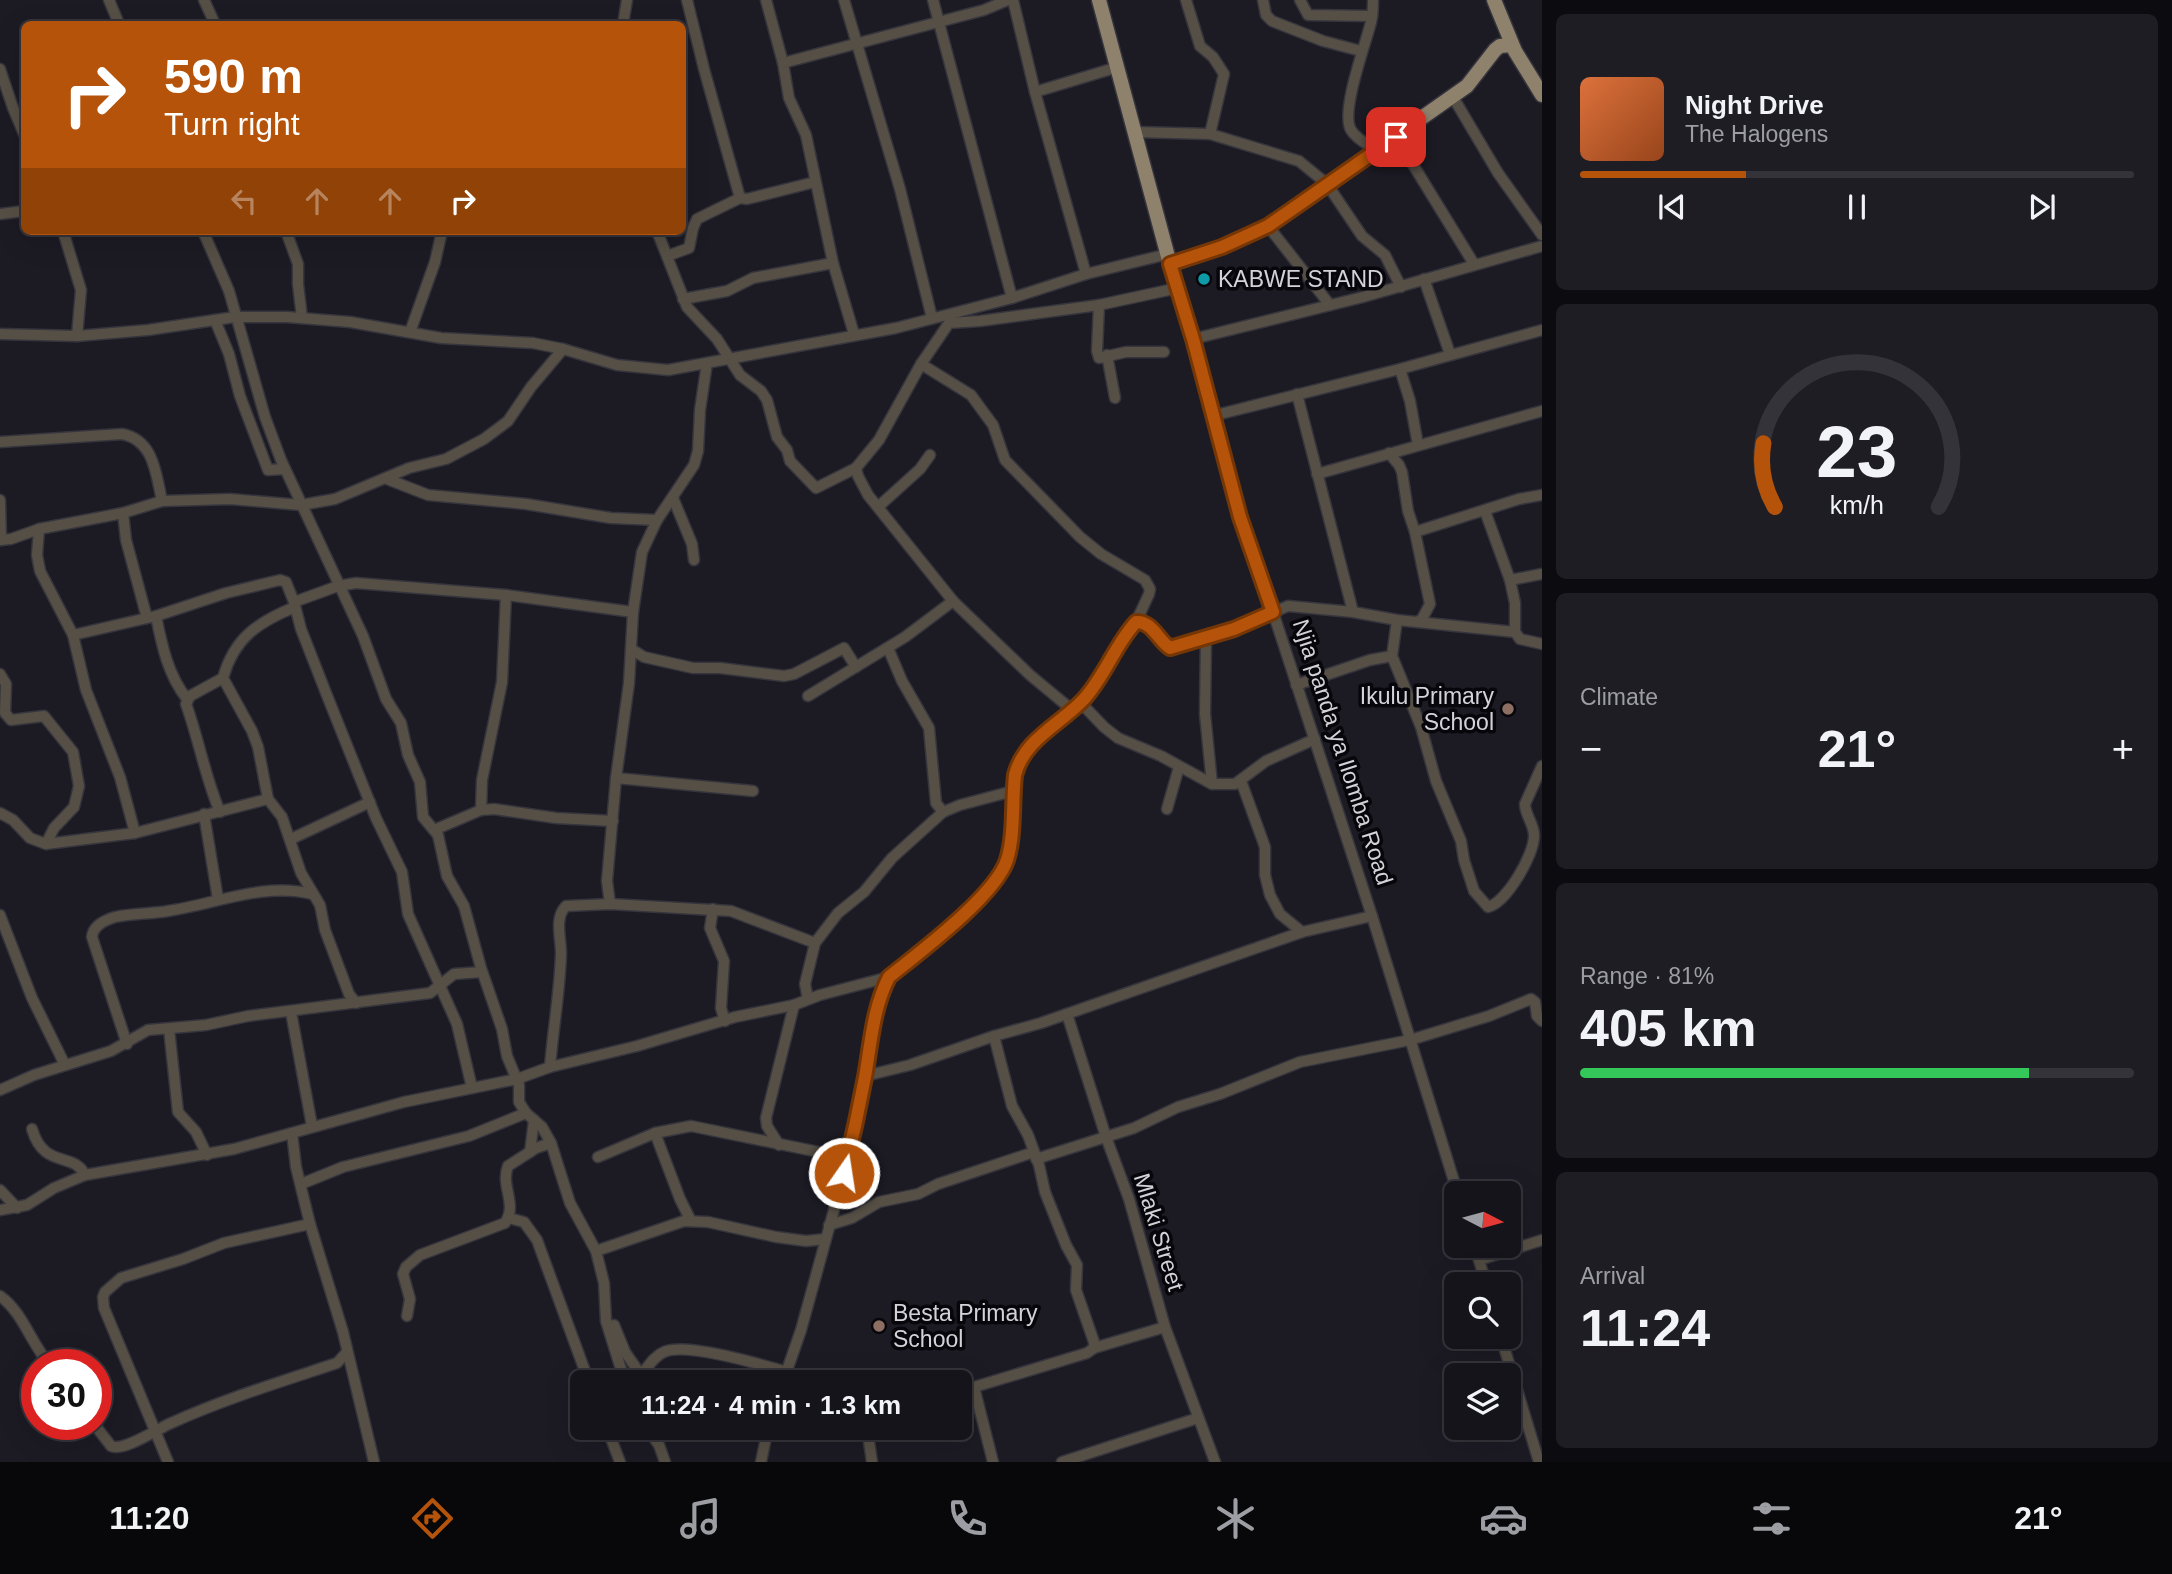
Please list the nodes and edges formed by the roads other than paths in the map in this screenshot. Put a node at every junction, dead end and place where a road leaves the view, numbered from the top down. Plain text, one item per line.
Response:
1 (109, 0) edge
2 (204, 0) edge
3 (627, 0) edge
4 (687, 0) edge
5 (766, 0) edge
6 (845, 0) edge
7 (933, 0) edge
8 (1008, 0) edge
9 (1013, 0) edge
10 (1099, 0) edge
11 (1186, 0) edge
12 (1263, 0) edge
13 (1300, 0) edge
14 (1373, 0) edge
15 (1494, 0) edge
16 (1373, 16) junction
17 (119, 21) edge
18 (214, 21) edge
19 (624, 21) edge
20 (939, 22) junction
21 (856, 43) junction
22 (1512, 45) junction
23 (1362, 51) junction
24 (783, 63) junction
25 (1118, 68) junction
26 (0, 69) edge
27 (1035, 92) junction
28 (1542, 95) edge
29 (1453, 97) junction
30 (21, 127) edge
31 (1136, 132) junction
32 (1210, 134) junction
33 (1396, 137) junction
34 (1377, 151) junction
35 (815, 182) junction
36 (1327, 184) junction
37 (740, 198) junction
38 (21, 211) edge
39 (0, 214) edge
40 (1268, 226) junction
41 (64, 235) edge
42 (205, 235) edge
43 (287, 235) edge
44 (441, 235) edge
45 (659, 235) edge
46 (1542, 235) edge
47 (1542, 246) edge
48 (667, 256) junction
49 (1169, 259) junction
50 (833, 263) junction
51 (1474, 264) junction
52 (1086, 274) junction
53 (1424, 279) junction
54 (1401, 287) junction
55 (1178, 288) junction
56 (1013, 298) junction
57 (683, 299) junction
58 (1099, 305) junction
59 (1330, 306) junction
60 (235, 317) junction
61 (932, 317) junction
62 (302, 318) junction
63 (215, 320) junction
64 (1542, 330) edge
65 (410, 332) junction
66 (0, 334) edge
67 (853, 334) junction
68 (78, 335) junction
69 (1193, 339) junction
70 (563, 349) junction
71 (1164, 352) dead end
72 (1450, 354) junction
73 (1107, 355) junction
74 (729, 359) junction
75 (707, 363) junction
76 (921, 364) junction
77 (1400, 369) junction
78 (1297, 394) junction
79 (1115, 398) dead end
80 (1542, 411) edge
81 (1212, 416) junction
82 (0, 442) edge
83 (1413, 447) junction
84 (1389, 453) junction
85 (930, 455) dead end
86 (1399, 464) junction
87 (856, 468) junction
88 (285, 469) junction
89 (1317, 474) junction
90 (387, 479) junction
91 (1542, 495) edge
92 (673, 498) junction
93 (0, 500) edge
94 (162, 501) junction
95 (301, 505) junction
96 (878, 507) junction
97 (1485, 511) junction
98 (123, 513) junction
99 (657, 520) junction
100 (40, 529) junction
101 (1415, 532) junction
102 (1, 540) edge
103 (694, 560) dead end
104 (1542, 574) edge
105 (1510, 580) junction
106 (338, 586) junction
107 (506, 595) junction
108 (953, 601) junction
109 (1430, 604) junction
110 (295, 605) junction
111 (633, 612) junction
112 (1273, 612) junction
113 (1353, 612) junction
114 (151, 617) junction
115 (1397, 620) junction
116 (1136, 622) junction
117 (1417, 622) junction
118 (1438, 624) junction
119 (1515, 632) junction
120 (73, 635) junction
121 (1206, 638) junction
122 (1542, 644) edge
123 (888, 648) junction
124 (631, 649) junction
125 (1392, 656) junction
126 (856, 667) junction
127 (0, 674) edge
128 (223, 678) junction
129 (1296, 685) junction
130 (807, 696) dead end
131 (187, 699) junction
132 (1081, 702) junction
133 (1071, 709) junction
134 (1315, 739) junction
135 (1542, 766) edge
136 (1179, 767) junction
137 (616, 778) junction
138 (1241, 781) junction
139 (1212, 784) junction
140 (753, 790) dead end
141 (1013, 791) junction
142 (268, 799) junction
143 (370, 802) junction
144 (1167, 809) dead end
145 (481, 810) junction
146 (220, 812) junction
147 (943, 812) junction
148 (0, 813) edge
149 (204, 814) junction
150 (597, 820) junction
151 (613, 821) junction
152 (434, 830) junction
153 (135, 833) junction
154 (292, 839) junction
155 (611, 839) junction
156 (46, 844) junction
157 (302, 873) junction
158 (282, 892) junction
159 (312, 894) junction
160 (218, 899) junction
161 (610, 904) junction
162 (713, 909) junction
163 (0, 915) edge
164 (1372, 916) junction
165 (1302, 932) junction
166 (815, 943) junction
167 (482, 972) junction
168 (889, 977) junction
169 (864, 984) junction
170 (440, 986) junction
171 (881, 996) junction
172 (808, 999) junction
173 (350, 1001) junction
174 (794, 1005) junction
175 (291, 1012) junction
176 (1067, 1014) junction
177 (725, 1021) junction
178 (1542, 1021) edge
179 (169, 1029) junction
180 (994, 1035) junction
181 (1410, 1041) junction
182 (127, 1044) junction
183 (65, 1065) junction
184 (550, 1067) junction
185 (865, 1076) junction
186 (517, 1079) junction
187 (2, 1086) edge
188 (472, 1088) junction
189 (530, 1116) junction
190 (766, 1122) junction
191 (312, 1126) junction
192 (32, 1129) dead end
193 (292, 1133) junction
194 (655, 1133) junction
195 (1106, 1137) junction
196 (758, 1140) junction
197 (551, 1143) junction
198 (779, 1145) junction
199 (530, 1152) junction
200 (207, 1155) junction
201 (1035, 1156) junction
202 (598, 1157) dead end
203 (848, 1158) junction
204 (85, 1175) junction
205 (1454, 1181) edge
206 (301, 1184) junction
207 (0, 1190) edge
208 (18, 1208) junction
209 (0, 1210) edge
210 (509, 1218) junction
211 (691, 1221) junction
212 (310, 1224) junction
213 (829, 1225) junction
214 (825, 1239) junction
215 (1542, 1240) edge
216 (596, 1251) junction
217 (1479, 1260) joint
218 (1482, 1272) edge
219 (0, 1296) edge
220 (605, 1303) junction
221 (407, 1316) dead end
222 (1165, 1327) junction
223 (1094, 1348) junction
224 (37, 1349) edge
225 (1505, 1349) edge
226 (347, 1352) junction
227 (337, 1363) junction
228 (351, 1365) junction
229 (585, 1370) edge
230 (621, 1370) edge
231 (636, 1370) edge
232 (649, 1370) edge
233 (763, 1370) edge
234 (788, 1370) edge
235 (974, 1387) joint
236 (1198, 1418) junction
237 (155, 1432) junction
238 (104, 1440) edge
239 (612, 1440) edge
240 (655, 1440) edge
241 (766, 1440) edge
242 (869, 1440) edge
243 (1539, 1458) edge
244 (168, 1462) edge
245 (374, 1462) edge
246 (620, 1462) edge
247 (665, 1462) edge
248 (761, 1462) edge
249 (872, 1462) edge
250 (993, 1462) edge
251 (1062, 1462) edge
252 (1215, 1462) edge

1 - 17 street
2 - 18 street
3 - 19 street
4 - 37 street
5 - 24 street
6 - 21 street
7 - 20 street
8 - 20 street
9 - 27 street
10 - 25 main road, Njia panda ya Ilomba Road
11 - 32 street
12 - 23 street
13 - 16 street
14 - 16 street
15 - 22 main road
16 - 23 street
20 - 21 street
20 - 56 street
21 - 24 street
21 - 61 street
22 - 28 main road
22 - 29 main road
23 - 34 street
24 - 35 street
25 - 27 street
25 - 31 main road, Njia panda ya Ilomba Road
26 - 30 street
27 - 52 street
29 - 33 main road
29 - 46 street
31 - 32 street
31 - 49 main road, Njia panda ya Ilomba Road
32 - 36 street
33 - 34 main road
33 - 51 street
34 - 36 main road
35 - 37 street
35 - 50 street
36 - 40 main road
36 - 54 street
37 - 48 street
38 - 39 street
40 - 49 main road
40 - 59 street
41 - 68 street
42 - 60 street
43 - 62 street
44 - 65 street
45 - 48 street
47 - 51 street
48 - 57 street
49 - 52 street
49 - 55 street, Njia panda ya Ilomba Road
50 - 57 street
50 - 67 street
51 - 53 street
52 - 56 street
53 - 54 street
53 - 72 street
54 - 59 street
55 - 58 street
55 - 69 street, Njia panda ya Ilomba Road
56 - 61 street
57 - 74 street
58 - 73 street
58 - 76 street
59 - 69 street
60 - 62 street
60 - 63 street
60 - 88 street
61 - 67 street
62 - 65 street
63 - 68 street
63 - 88 street
64 - 72 street
65 - 70 street
66 - 68 street
67 - 74 street
69 - 81 street, Njia panda ya Ilomba Road
70 - 75 street
70 - 90 street
71 - 73 street
72 - 77 street
73 - 79 street
74 - 75 street
74 - 87 street
75 - 92 street
76 - 87 street
76 - 116 street
77 - 78 street
77 - 83 street
78 - 81 street
78 - 89 street
80 - 83 street
81 - 112 street, Njia panda ya Ilomba Road
82 - 94 street
83 - 84 street
83 - 86 street
84 - 86 street
84 - 89 street
85 - 96 street
86 - 101 street
87 - 96 street
88 - 95 street
89 - 113 street
90 - 95 street
90 - 99 street
91 - 97 street
92 - 99 street
92 - 103 street
93 - 102 street
94 - 95 street
94 - 98 street
95 - 106 street
96 - 108 street
97 - 101 street
97 - 105 street
98 - 100 street
98 - 114 street
99 - 111 street
100 - 102 street
100 - 120 street
101 - 109 street
104 - 105 street
105 - 119 street
106 - 107 street
106 - 110 street
106 - 152 street
107 - 111 street
107 - 145 street
108 - 123 street
108 - 133 street
109 - 117 street
109 - 118 street
110 - 114 street
110 - 128 street
110 - 143 street
111 - 124 street
112 - 113 street
112 - 121 street
112 - 129 street, Njia panda ya Ilomba Road
113 - 115 street
114 - 120 street
114 - 131 street
115 - 117 street
115 - 125 street
116 - 121 street
116 - 132 street
117 - 118 street
118 - 119 street
119 - 122 street
120 - 153 street
121 - 139 street
123 - 126 street
123 - 147 street
124 - 126 street
124 - 137 street
125 - 129 street
125 - 135 street
126 - 130 street
127 - 156 street
128 - 131 street
128 - 142 street
129 - 134 street, Njia panda ya Ilomba Road
131 - 146 street
132 - 133 street
132 - 136 street
133 - 141 street
134 - 138 street
134 - 164 street, Njia panda ya Ilomba Road
136 - 139 street
136 - 144 street
137 - 140 street
137 - 151 street
138 - 139 street
138 - 165 street
141 - 147 street
141 - 168 street
142 - 146 street
142 - 154 street
143 - 154 street
143 - 170 street
145 - 150 street
145 - 152 street
146 - 149 street
147 - 166 street
148 - 156 street
149 - 153 street
149 - 160 street
150 - 151 street
150 - 155 street
151 - 155 street
152 - 167 street
153 - 156 street
154 - 157 street
155 - 161 street
157 - 158 street
157 - 159 street
158 - 159 street
158 - 160 street
159 - 173 street
160 - 182 street
161 - 162 street
161 - 184 street
162 - 166 street
162 - 177 street
163 - 183 street
164 - 165 street
164 - 181 street, Njia panda ya Ilomba Road
165 - 176 street
166 - 172 street
167 - 170 street
167 - 186 street
168 - 169 street
168 - 171 street
169 - 171 street
169 - 172 street
170 - 173 street
170 - 188 street
171 - 185 street
172 - 174 street
173 - 175 street
174 - 177 street
174 - 190 street
175 - 179 street
175 - 191 street
176 - 180 street
176 - 195 street, Mlaki Street
177 - 184 street
178 - 181 street
179 - 182 street
179 - 200 street
180 - 185 street
180 - 201 street
181 - 195 street
181 - 205 street, Njia panda ya Ilomba Road
182 - 183 street
183 - 187 street
184 - 186 street
185 - 203 street
186 - 188 street
186 - 189 street
188 - 191 street
189 - 197 street
189 - 199 street
189 - 206 street
190 - 196 street
190 - 198 street
191 - 193 street
192 - 204 street
193 - 200 street
193 - 206 street
194 - 196 street
194 - 202 street
194 - 211 street
195 - 201 street
195 - 222 street, Mlaki Street
196 - 198 street
197 - 199 street
197 - 216 street
198 - 203 street
199 - 210 street
200 - 204 street
201 - 213 street
201 - 223 street
203 - 213 street
204 - 208 street
206 - 212 street
207 - 208 street
208 - 209 street
210 - 221 street
210 - 229 street
211 - 214 street
211 - 216 street
212 - 226 street
212 - 237 street
213 - 214 street
214 - 234 street
215 - 217 street
216 - 220 street
217 - 218 street
219 - 224 street
220 - 230 street
220 - 231 street
222 - 223 street
222 - 236 street, Mlaki Street
223 - 235 street
225 - 243 street
226 - 227 street
226 - 228 street
227 - 228 street
227 - 237 street
228 - 245 street
232 - 233 street
235 - 250 street
236 - 251 street
236 - 252 street, Mlaki Street
237 - 238 street
237 - 244 street
239 - 246 street
240 - 247 street
241 - 248 street
242 - 249 street

